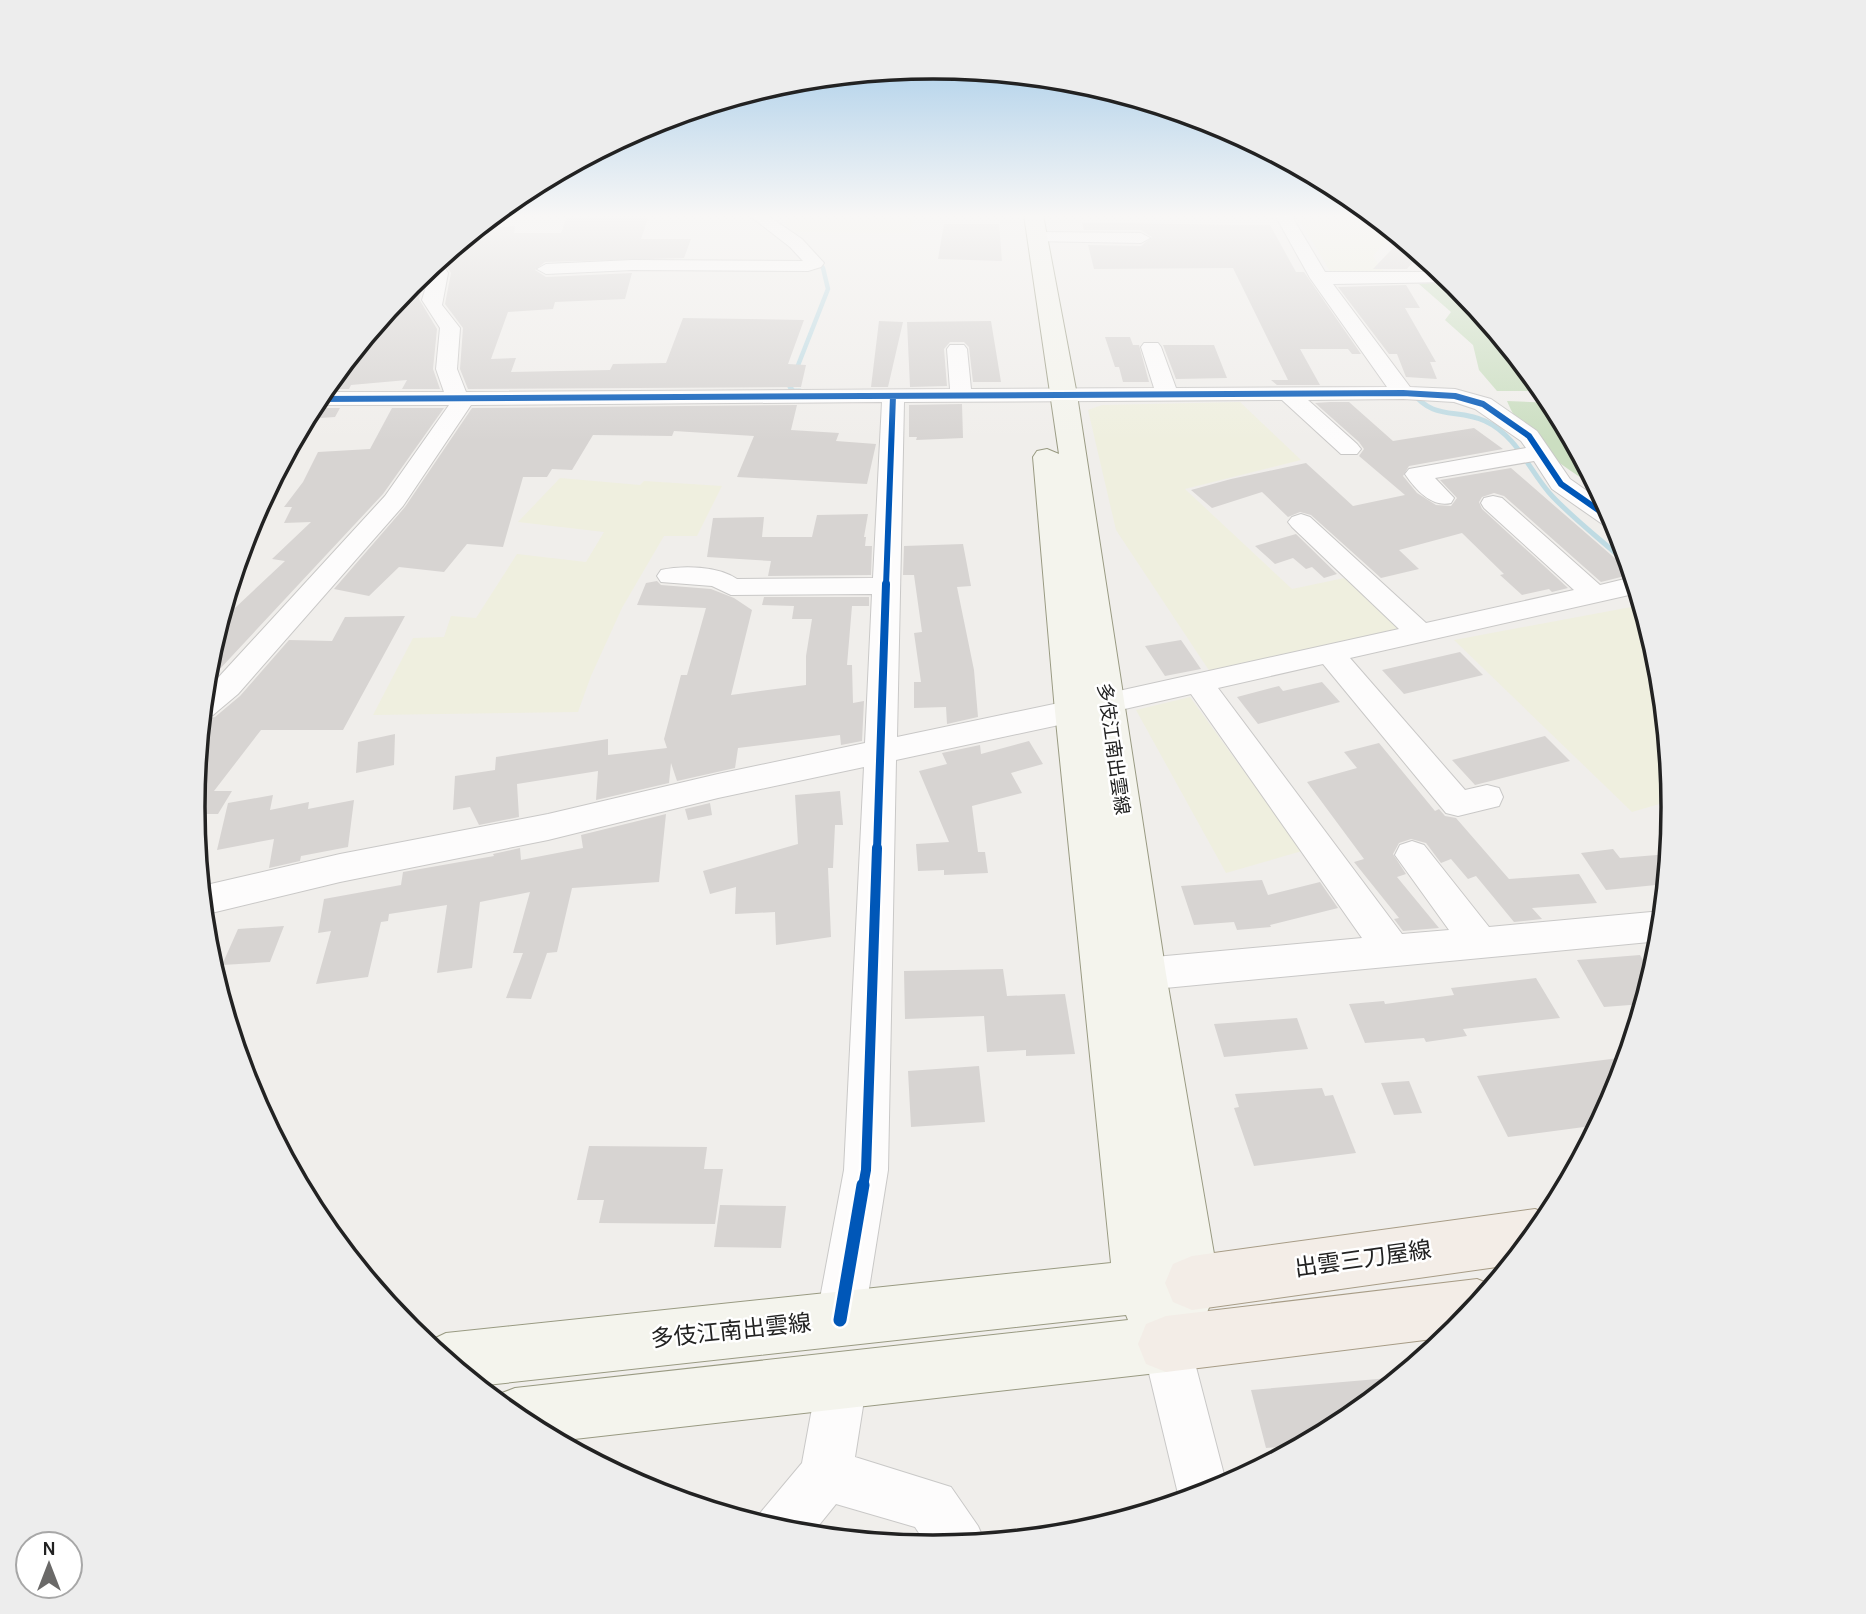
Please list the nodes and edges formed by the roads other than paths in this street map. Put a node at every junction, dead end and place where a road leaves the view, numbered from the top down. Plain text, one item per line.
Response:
1 (431, 290) edge
2 (1037, 290) edge
3 (1328, 290) edge
4 (1151, 347) dead end
5 (957, 349) dead end
6 (1404, 393) junction
7 (1167, 394) junction
8 (1287, 394) junction
9 (1052, 395) junction
10 (893, 396) junction
11 (961, 396) junction
12 (329, 399) edge
13 (458, 399) junction
14 (1349, 449) dead end
15 (1540, 453) junction
16 (1442, 498) dead end
17 (1493, 502) dead end
18 (1597, 509) edge
19 (1301, 522) dead end
20 (670, 576) dead end
21 (886, 586) junction
22 (1627, 586) edge
23 (1594, 594) junction
24 (1420, 633) junction
25 (1329, 653) junction
26 (1198, 682) junction
27 (213, 699) edge
28 (1090, 707) junction
29 (880, 751) junction
30 (1487, 797) dead end
31 (1412, 855) dead end
32 (211, 899) edge
33 (1651, 927) edge
34 (1479, 942) junction
35 (1391, 949) junction
36 (1144, 974) junction
37 (1521, 1237) edge
38 (1166, 1284) junction
39 (1461, 1308) edge
40 (840, 1320) junction
41 (1166, 1344) junction
42 (459, 1360) edge
43 (842, 1381) junction
44 (533, 1416) edge
45 (826, 1475) junction
46 (1200, 1484) edge
47 (789, 1520) edge
48 (952, 1535) edge

1 - 13 street
2 - 9 main road, 多伎江南出雲線
3 - 6 street
4 - 7 street
5 - 11 street
6 - 8 street
6 - 15 street
7 - 8 street
7 - 9 street
8 - 14 street
9 - 11 street
9 - 28 main road, 多伎江南出雲線
10 - 11 street
10 - 13 street
10 - 21 street
12 - 13 street
13 - 27 street
15 - 16 street
15 - 18 street
17 - 23 street
19 - 24 street
20 - 21 street
21 - 29 street
22 - 23 street
23 - 24 street
24 - 25 street
25 - 26 street
25 - 30 street
26 - 28 street
26 - 35 street
28 - 29 street
28 - 36 main road, 多伎江南出雲線
28 - 38 main road, 多伎江南出雲線
29 - 32 street
29 - 40 street
31 - 34 street
33 - 34 street
34 - 35 street
35 - 36 street
36 - 38 main road, 多伎江南出雲線
37 - 38 main road, 出雲三刀屋線
38 - 40 main road, 多伎江南出雲線
38 - 41 main road, 多伎江南出雲線
39 - 41 main road
40 - 42 main road, 多伎江南出雲線
41 - 43 main road
41 - 46 street
43 - 44 main road
43 - 45 street
45 - 47 street
45 - 48 street

